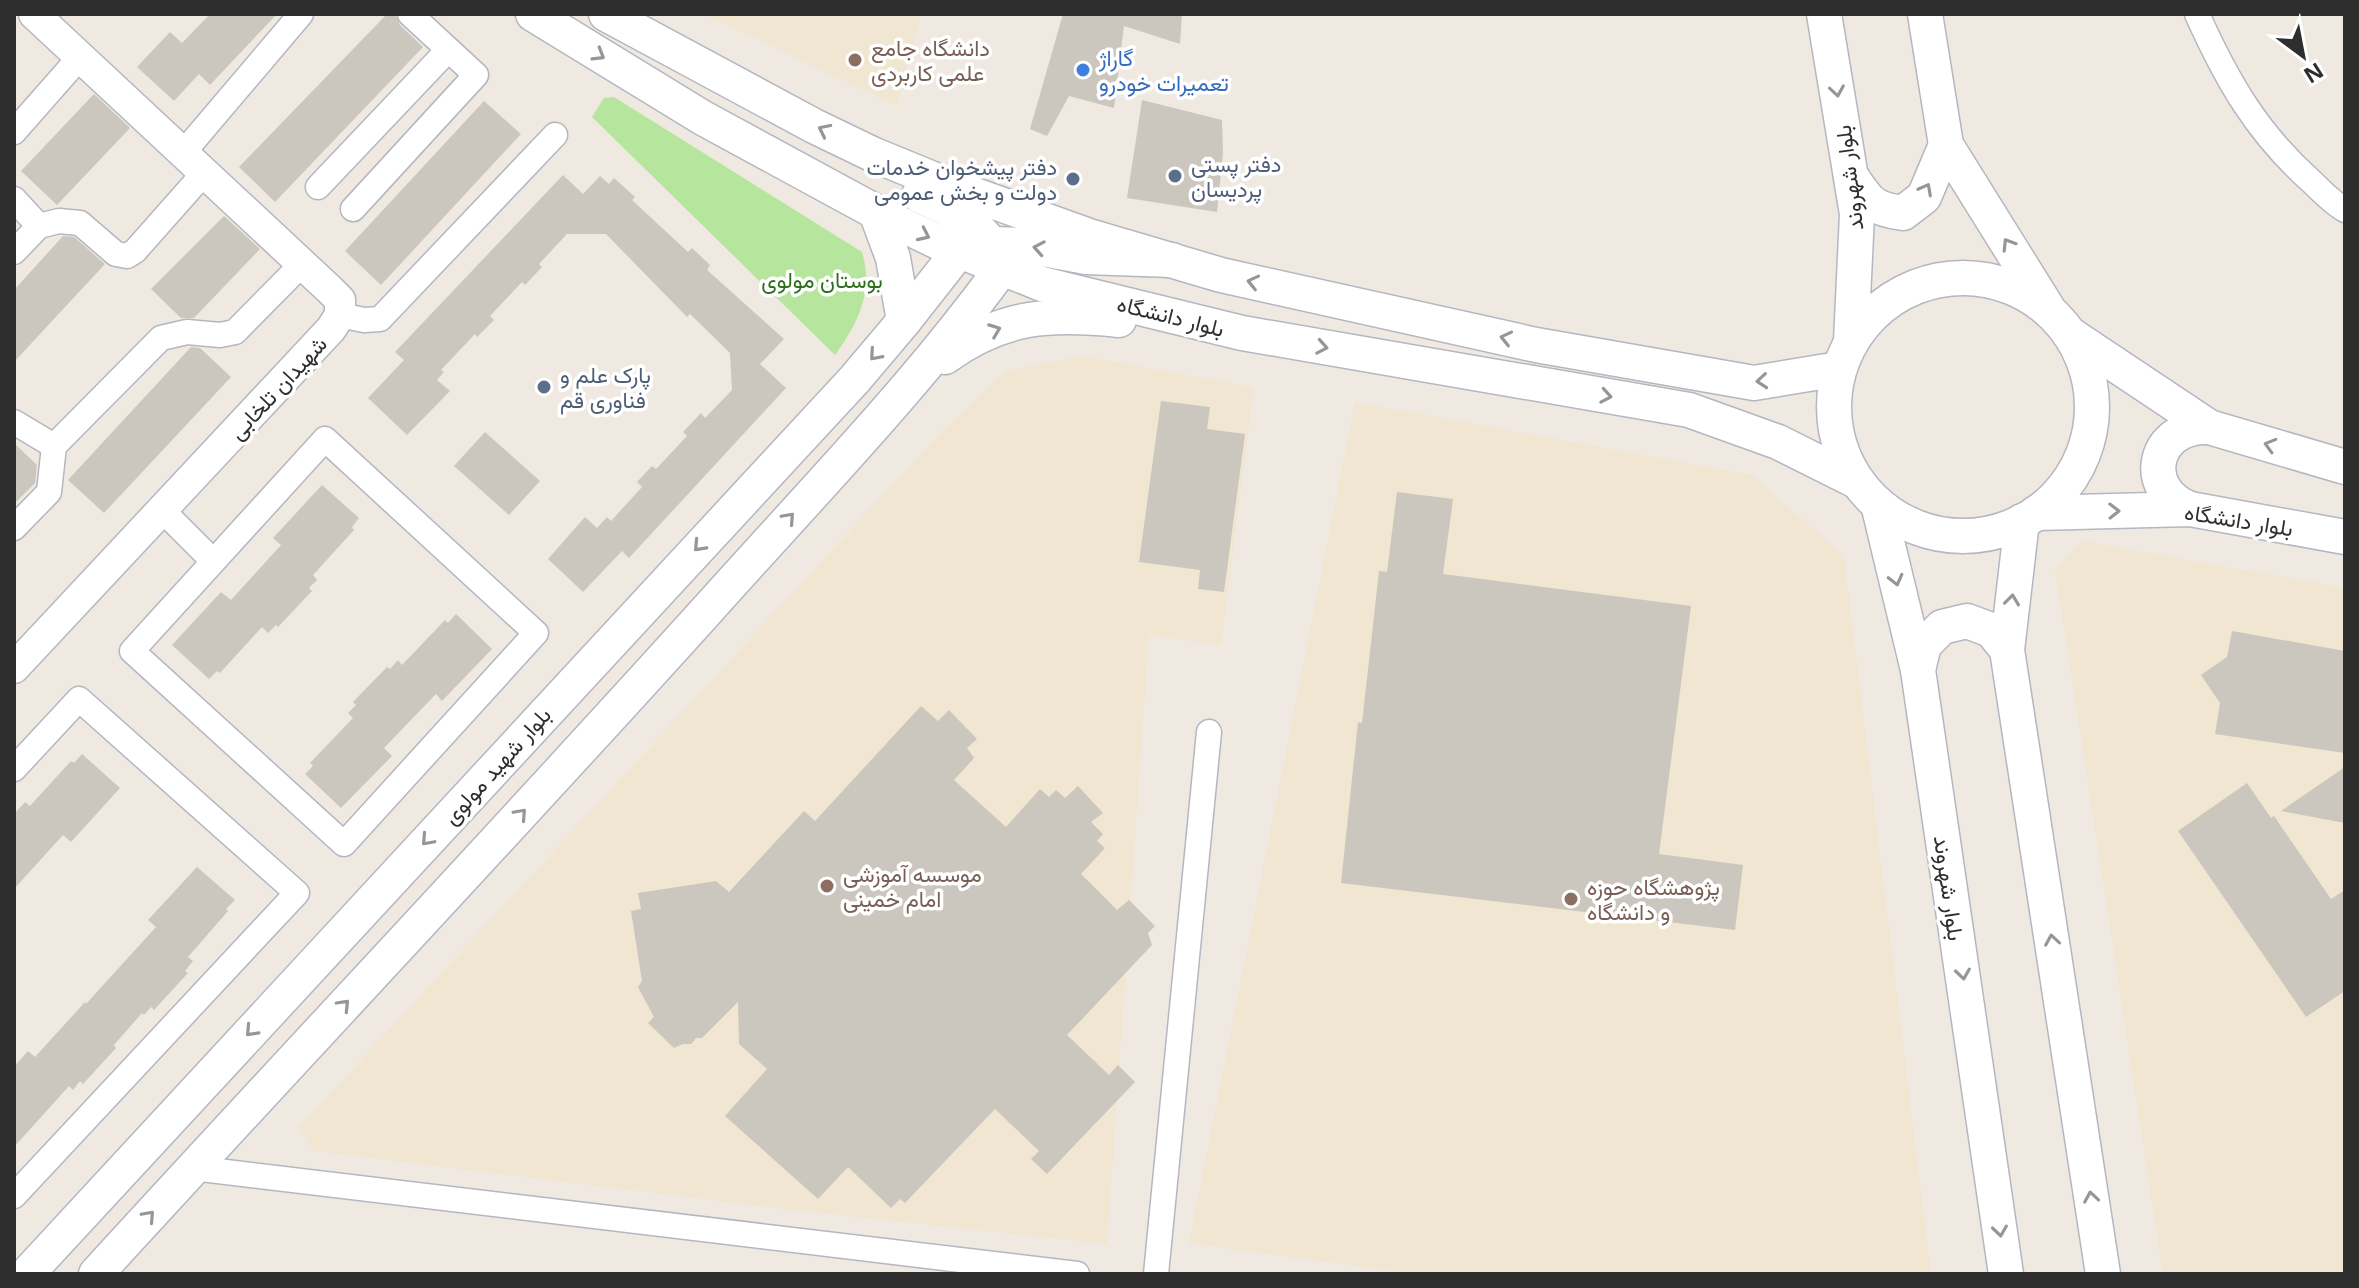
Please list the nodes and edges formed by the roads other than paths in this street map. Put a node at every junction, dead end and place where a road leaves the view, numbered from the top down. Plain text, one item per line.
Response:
1 (34, 14) edge
2 (301, 14) edge
3 (410, 14) edge
4 (533, 14) edge
5 (606, 14) edge
6 (1824, 14) edge
7 (1925, 14) edge
8 (2197, 14) edge
9 (448, 50) junction
10 (80, 57) junction
11 (14, 132) edge
12 (555, 135) dead end
13 (1946, 145) junction
14 (872, 154) junction
15 (194, 163) junction
16 (1850, 176) junction
17 (318, 187) dead end
18 (14, 199) edge
19 (353, 209) dead end
20 (2345, 210) edge
21 (876, 212) junction
22 (39, 226) junction
23 (959, 251) junction
24 (14, 252) edge
25 (998, 256) junction
26 (1172, 260) junction
27 (302, 264) junction
28 (912, 311) junction
29 (340, 315) junction
30 (963, 322) junction
31 (2060, 323) junction
32 (1242, 333) junction
33 (1845, 356) junction
34 (926, 365) junction
35 (14, 422) edge
36 (2209, 427) junction
37 (54, 446) junction
38 (2345, 467) edge
39 (1868, 493) junction
40 (2190, 509) junction
41 (162, 510) junction
42 (2029, 517) junction
43 (14, 528) edge
44 (2345, 537) edge
45 (213, 561) junction
46 (2007, 650) junction
47 (18, 657) edge
48 (1918, 670) junction
49 (1209, 732) dead end
50 (14, 769) edge
51 (193, 1168) junction
52 (14, 1196) edge
53 (27, 1274) edge
54 (96, 1274) edge
55 (1077, 1274) edge
56 (1156, 1274) edge
57 (2006, 1274) edge
58 (2103, 1274) edge

1 - 10 street, شهیدان تلخابی
2 - 15 street
3 - 9 street
4 -> 21 main road, بلوار دانشگاه
14 -> 5 main road
6 -> 16 main road, بلوار شهروند
7 - 13 main road
8 - 20 street
9 - 17 street
9 - 19 street
10 - 11 street
10 - 15 street, شهیدان تلخابی
12 - 29 street
16 -> 13 main road
31 -> 13 main road
14 - 25 main road
14 - 26 main road
15 - 22 street
15 - 27 street, شهیدان تلخابی
16 - 33 main road, بلوار شهروند
18 - 22 street
21 -> 23 main road, بلوار دانشگاه
21 - 28 main road
22 - 24 street
23 - 25 main road, بلوار دانشگاه
23 - 28 main road, بلوار شهید مولوی
26 -> 25 main road
25 - 30 main road
25 - 32 main road, بلوار دانشگاه
33 -> 26 main road
27 - 29 street, شهیدان تلخابی
27 - 37 street
28 - 30 main road
28 -> 53 main road, بلوار شهید مولوی
29 - 41 street, شهیدان تلخابی
30 - 34 main road
31 - 33 main road
31 - 36 main road
31 - 42 main road
34 -> 32 main road
32 -> 39 main road, بلوار دانشگاه
33 - 39 main road
51 -> 34 main road
35 - 37 street
38 -> 36 main road
36 - 40 main road
37 - 43 street
39 - 42 main road
39 -> 48 main road, بلوار شهروند
42 -> 40 main road, بلوار دانشگاه
40 - 44 main road, بلوار دانشگاه
41 - 45 street
41 - 47 street, شهیدان تلخابی
46 -> 42 main road
45 - 45 street
46 - 48 main road
58 -> 46 main road
48 -> 57 main road, بلوار شهروند
49 - 56 street
50 - 52 street
54 -> 51 main road
51 - 55 street

